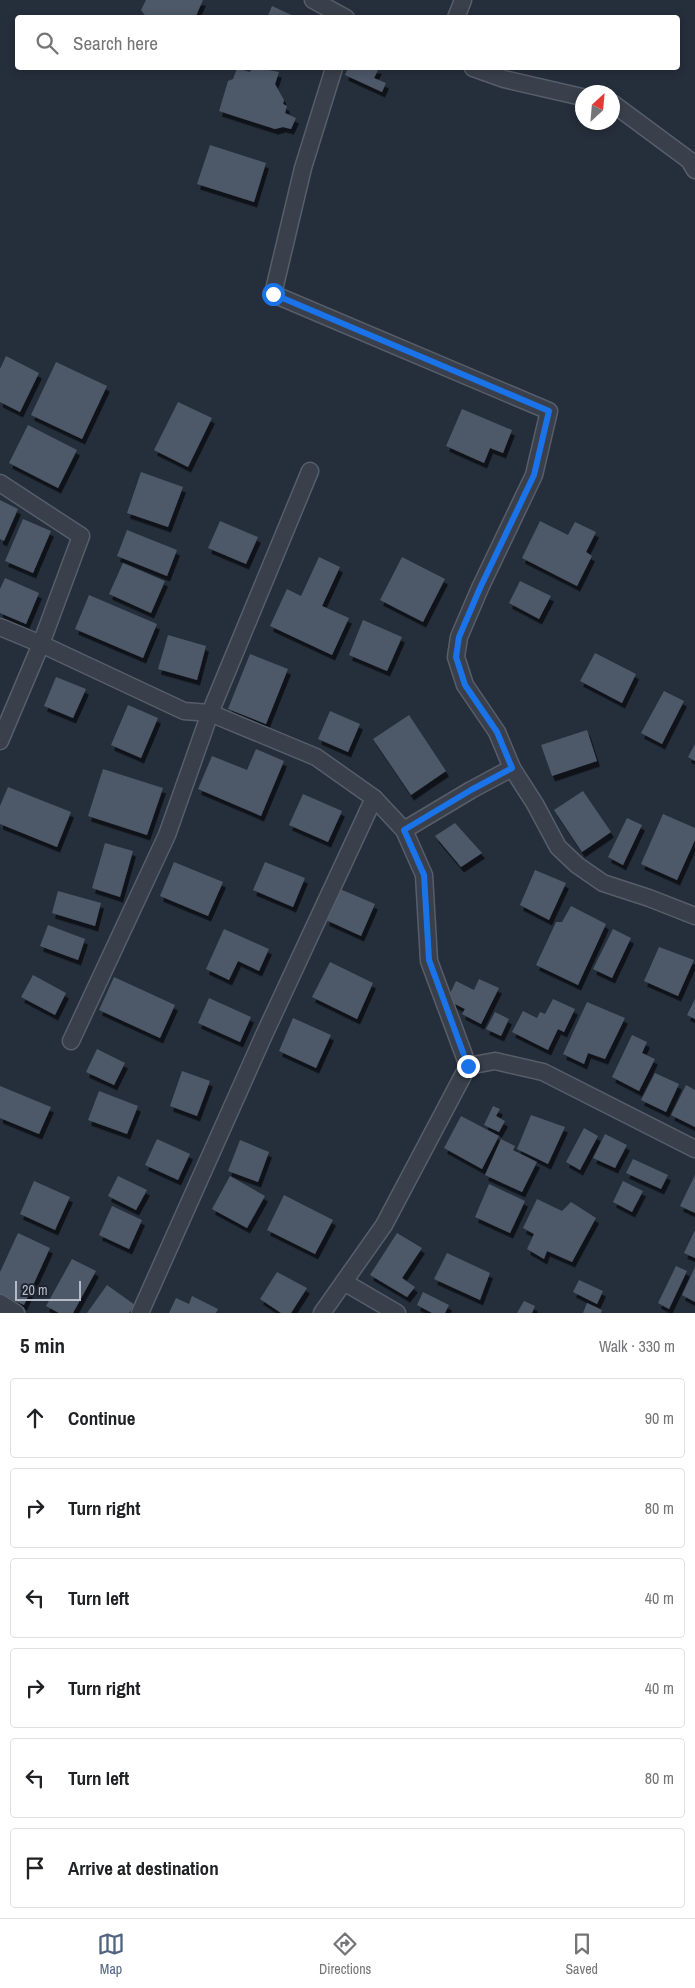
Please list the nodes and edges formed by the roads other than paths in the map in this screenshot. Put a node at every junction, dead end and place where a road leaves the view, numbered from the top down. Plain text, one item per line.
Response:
1 (313, 0) edge
2 (463, 0) edge
3 (340, 15) edge
4 (457, 15) edge
5 (333, 70) edge
6 (479, 70) edge
7 (575, 94) edge
8 (620, 109) edge
9 (693, 162) edge
10 (310, 471) dead end
11 (0, 483) edge
12 (0, 627) edge
13 (41, 644) junction
14 (210, 713) junction
15 (0, 741) edge
16 (512, 768) junction
17 (374, 798) junction
18 (404, 830) junction
19 (695, 916) edge
20 (71, 1041) dead end
21 (468, 1066) junction
22 (695, 1149) edge
23 (344, 1282) junction
24 (0, 1303) edge
25 (16, 1313) edge
26 (140, 1313) edge
27 (322, 1313) edge
28 (397, 1313) edge

1 - 3 street
2 - 4 street
5 - 16 street
6 - 7 street
8 - 9 street
10 - 14 street
11 - 13 street
12 - 13 street
13 - 14 street
13 - 15 street
14 - 17 street
14 - 20 street
16 - 18 street
16 - 19 street
17 - 18 street
17 - 26 street
18 - 21 street
21 - 22 street
21 - 23 street
23 - 27 street
23 - 28 street
24 - 25 street

